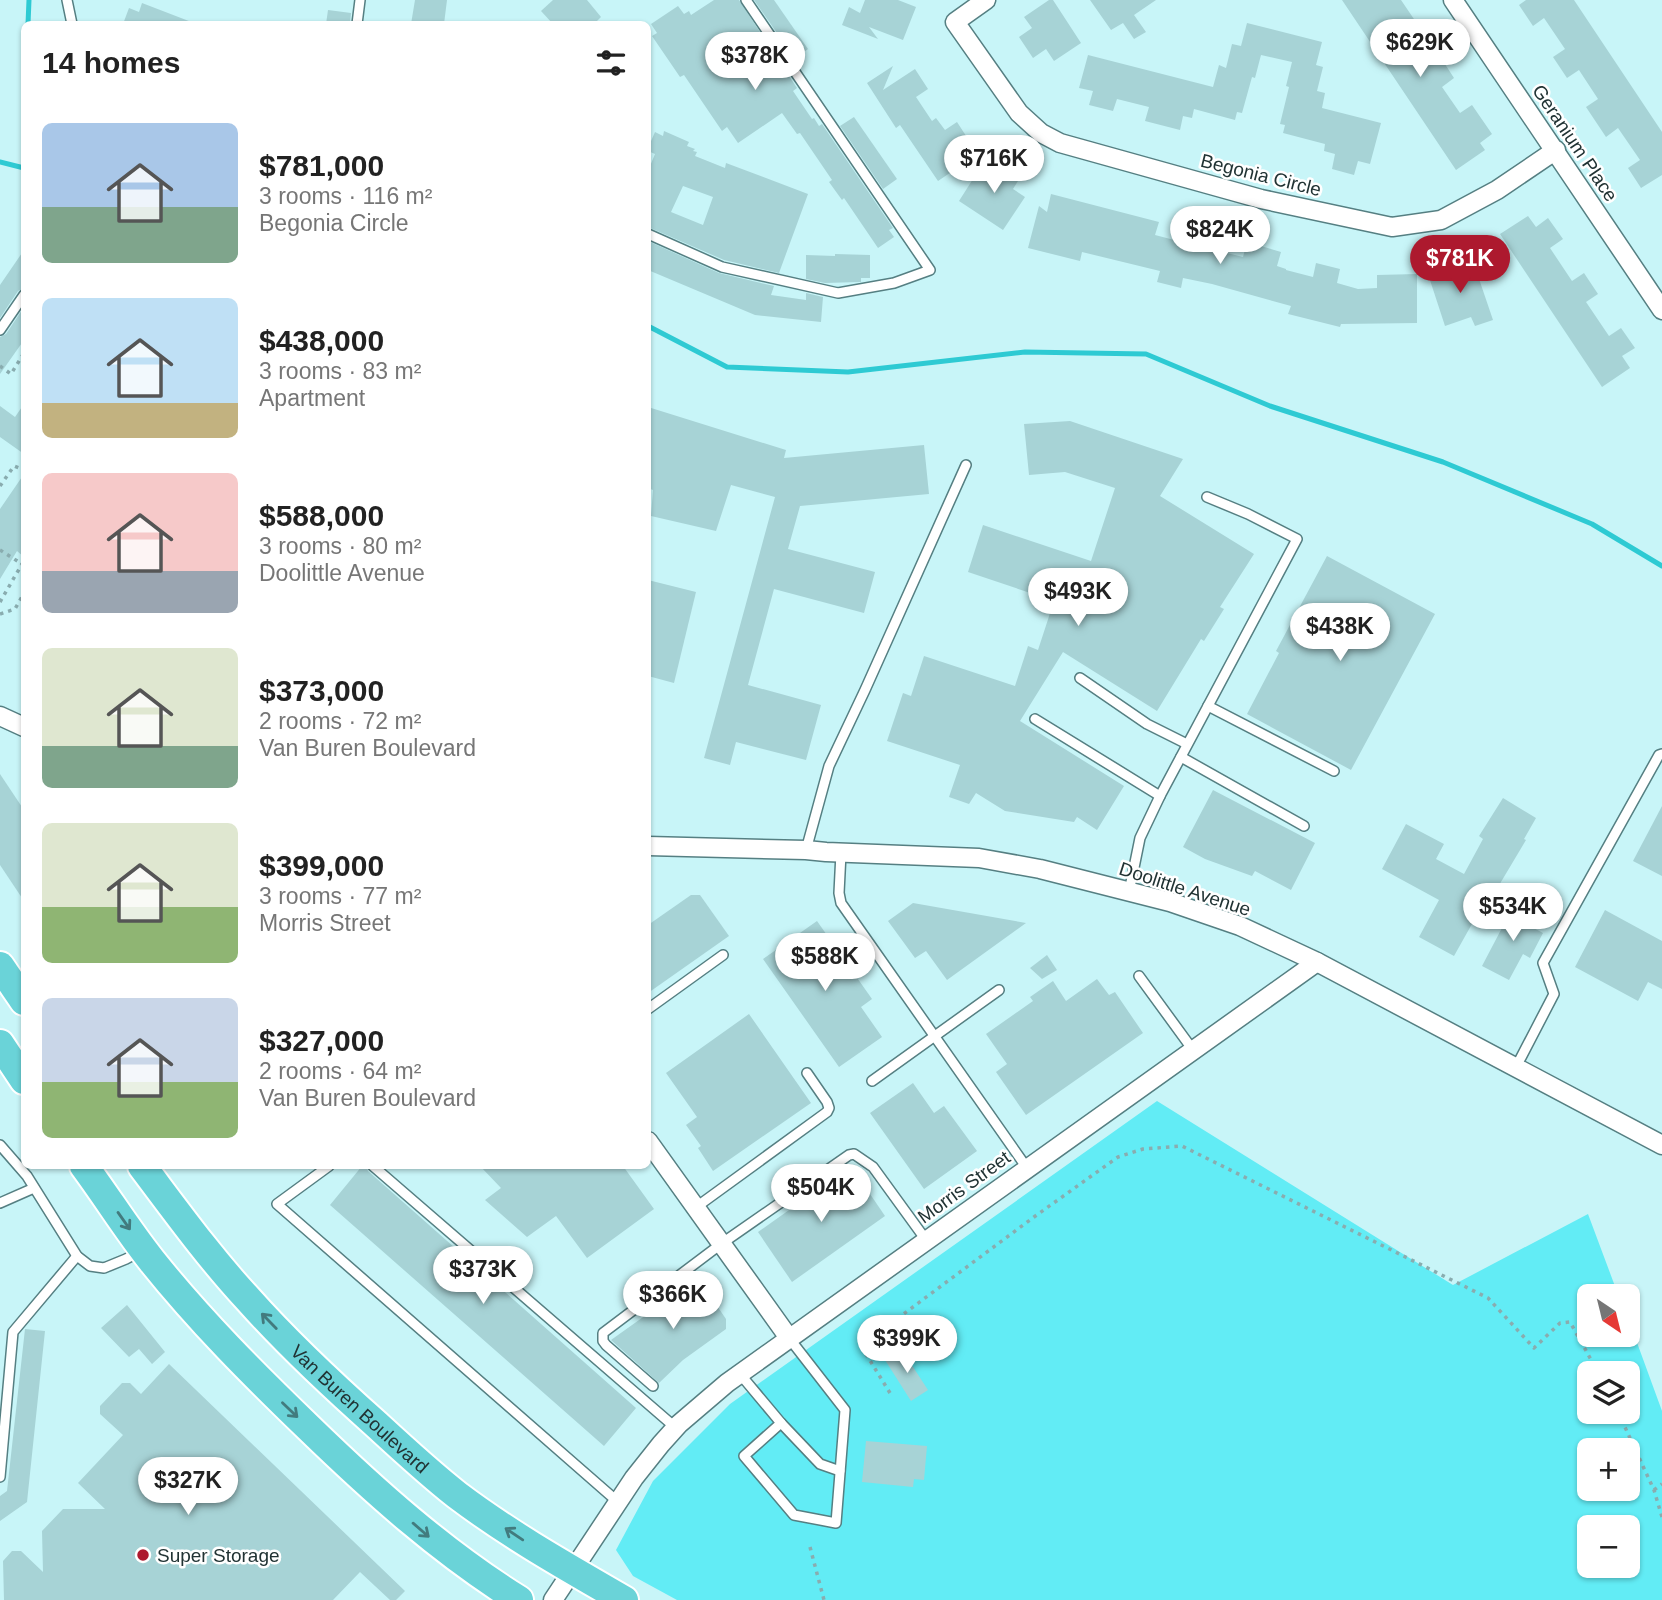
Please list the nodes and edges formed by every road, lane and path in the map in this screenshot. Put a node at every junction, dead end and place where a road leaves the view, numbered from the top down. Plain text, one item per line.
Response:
1 (67, 0) edge
2 (360, 0) edge
3 (746, 0) edge
4 (986, 0) edge
5 (1453, 0) edge
6 (71, 21) edge
7 (357, 21) edge
8 (1556, 150) junction
9 (651, 235) edge
10 (21, 299) edge
11 (1662, 310) edge
12 (0, 330) edge
13 (21, 358) edge
14 (0, 366) edge
15 (966, 465) dead end
16 (21, 469) edge
17 (0, 486) edge
18 (1207, 497) dead end
19 (0, 550) edge
20 (21, 563) edge
21 (21, 567) edge
22 (21, 598) edge
23 (0, 602) edge
24 (0, 614) edge
25 (1080, 678) dead end
26 (1208, 706) junction
27 (0, 716) edge
28 (1035, 719) dead end
29 (21, 726) edge
30 (1187, 744) junction
31 (1662, 754) edge
32 (1181, 757) junction
33 (1334, 771) dead end
34 (1160, 796) junction
35 (1304, 826) dead end
36 (651, 846) edge
37 (806, 850) junction
38 (841, 853) junction
39 (1129, 892) junction
40 (723, 955) dead end
41 (1317, 961) junction
42 (0, 966) edge
43 (1139, 976) dead end
44 (999, 990) dead end
45 (21, 997) edge
46 (651, 1007) edge
47 (935, 1036) junction
48 (0, 1044) edge
49 (1193, 1049) junction
50 (1516, 1067) junction
51 (807, 1073) dead end
52 (21, 1076) edge
53 (872, 1081) dead end
54 (0, 1144) edge
55 (651, 1145) edge
56 (1662, 1145) edge
57 (1027, 1168) junction
58 (21, 1169) edge
59 (21, 1169) edge
60 (87, 1169) edge
61 (144, 1169) edge
62 (325, 1169) edge
63 (376, 1169) edge
64 (34, 1188) junction
65 (0, 1203) edge
66 (695, 1208) junction
67 (926, 1240) junction
68 (721, 1244) junction
69 (143, 1249) junction
70 (77, 1256) junction
71 (789, 1338) junction
72 (1592, 1361) edge
73 (740, 1374) junction
74 (653, 1386) dead end
75 (890, 1393) dead end
76 (781, 1423) junction
77 (1624, 1424) edge
78 (676, 1428) junction
79 (840, 1471) junction
80 (0, 1477) edge
81 (1662, 1484) edge
82 (1654, 1490) junction
83 (618, 1502) junction
84 (1662, 1517) edge
85 (810, 1547) dead end
86 (572, 1570) junction
87 (519, 1600) edge
88 (553, 1600) edge
89 (624, 1600) edge
90 (824, 1600) edge

1 - 6 lane
2 - 7 lane
3 - 9 lane
4 - 8 street, Begonia Circle
5 - 8 street, Geranium Place
8 - 11 street, Geranium Place
10 - 12 lane
13 - 14 path
15 - 37 lane
16 - 17 path
18 - 26 lane
19 - 20 path
21 - 23 path
22 - 24 path
25 - 30 lane
26 - 30 lane
26 - 33 lane
27 - 29 street
28 - 34 lane
30 - 32 lane
31 - 50 lane
32 - 34 lane
32 - 35 lane
34 - 39 lane
36 - 37 street, Doolittle Avenue
37 - 38 street, Doolittle Avenue
38 - 39 street, Doolittle Avenue
38 - 47 lane
39 - 41 street, Doolittle Avenue
40 - 46 lane
41 - 49 street, Morris Street
41 - 50 street, Doolittle Avenue
42 - 45 main road
43 - 49 lane
44 - 47 lane
47 - 53 lane
47 - 57 lane
48 - 52 main road
49 - 57 street, Morris Street
50 - 56 street, Doolittle Avenue
51 - 66 lane
54 - 59 lane
55 - 66 street
57 - 67 street, Morris Street
58 - 64 lane
60 -> 69 main road
86 -> 61 main road, Van Buren Boulevard
62 - 83 lane
63 - 78 lane
64 - 65 lane
64 - 70 lane
66 - 68 street
67 - 68 lane
67 - 71 street, Morris Street
68 - 71 street
68 - 74 lane
69 - 70 lane
69 -> 87 main road
70 - 80 lane
71 - 73 street, Morris Street
71 - 79 lane
72 - 75 path
73 - 76 lane
73 - 78 street, Morris Street
76 - 79 lane
76 - 79 lane
77 - 82 path
78 - 83 street, Morris Street
81 - 82 path
82 - 84 path
83 - 86 street, Morris Street
85 - 90 path
86 - 88 street, Morris Street
86 - 89 main road, Van Buren Boulevard

